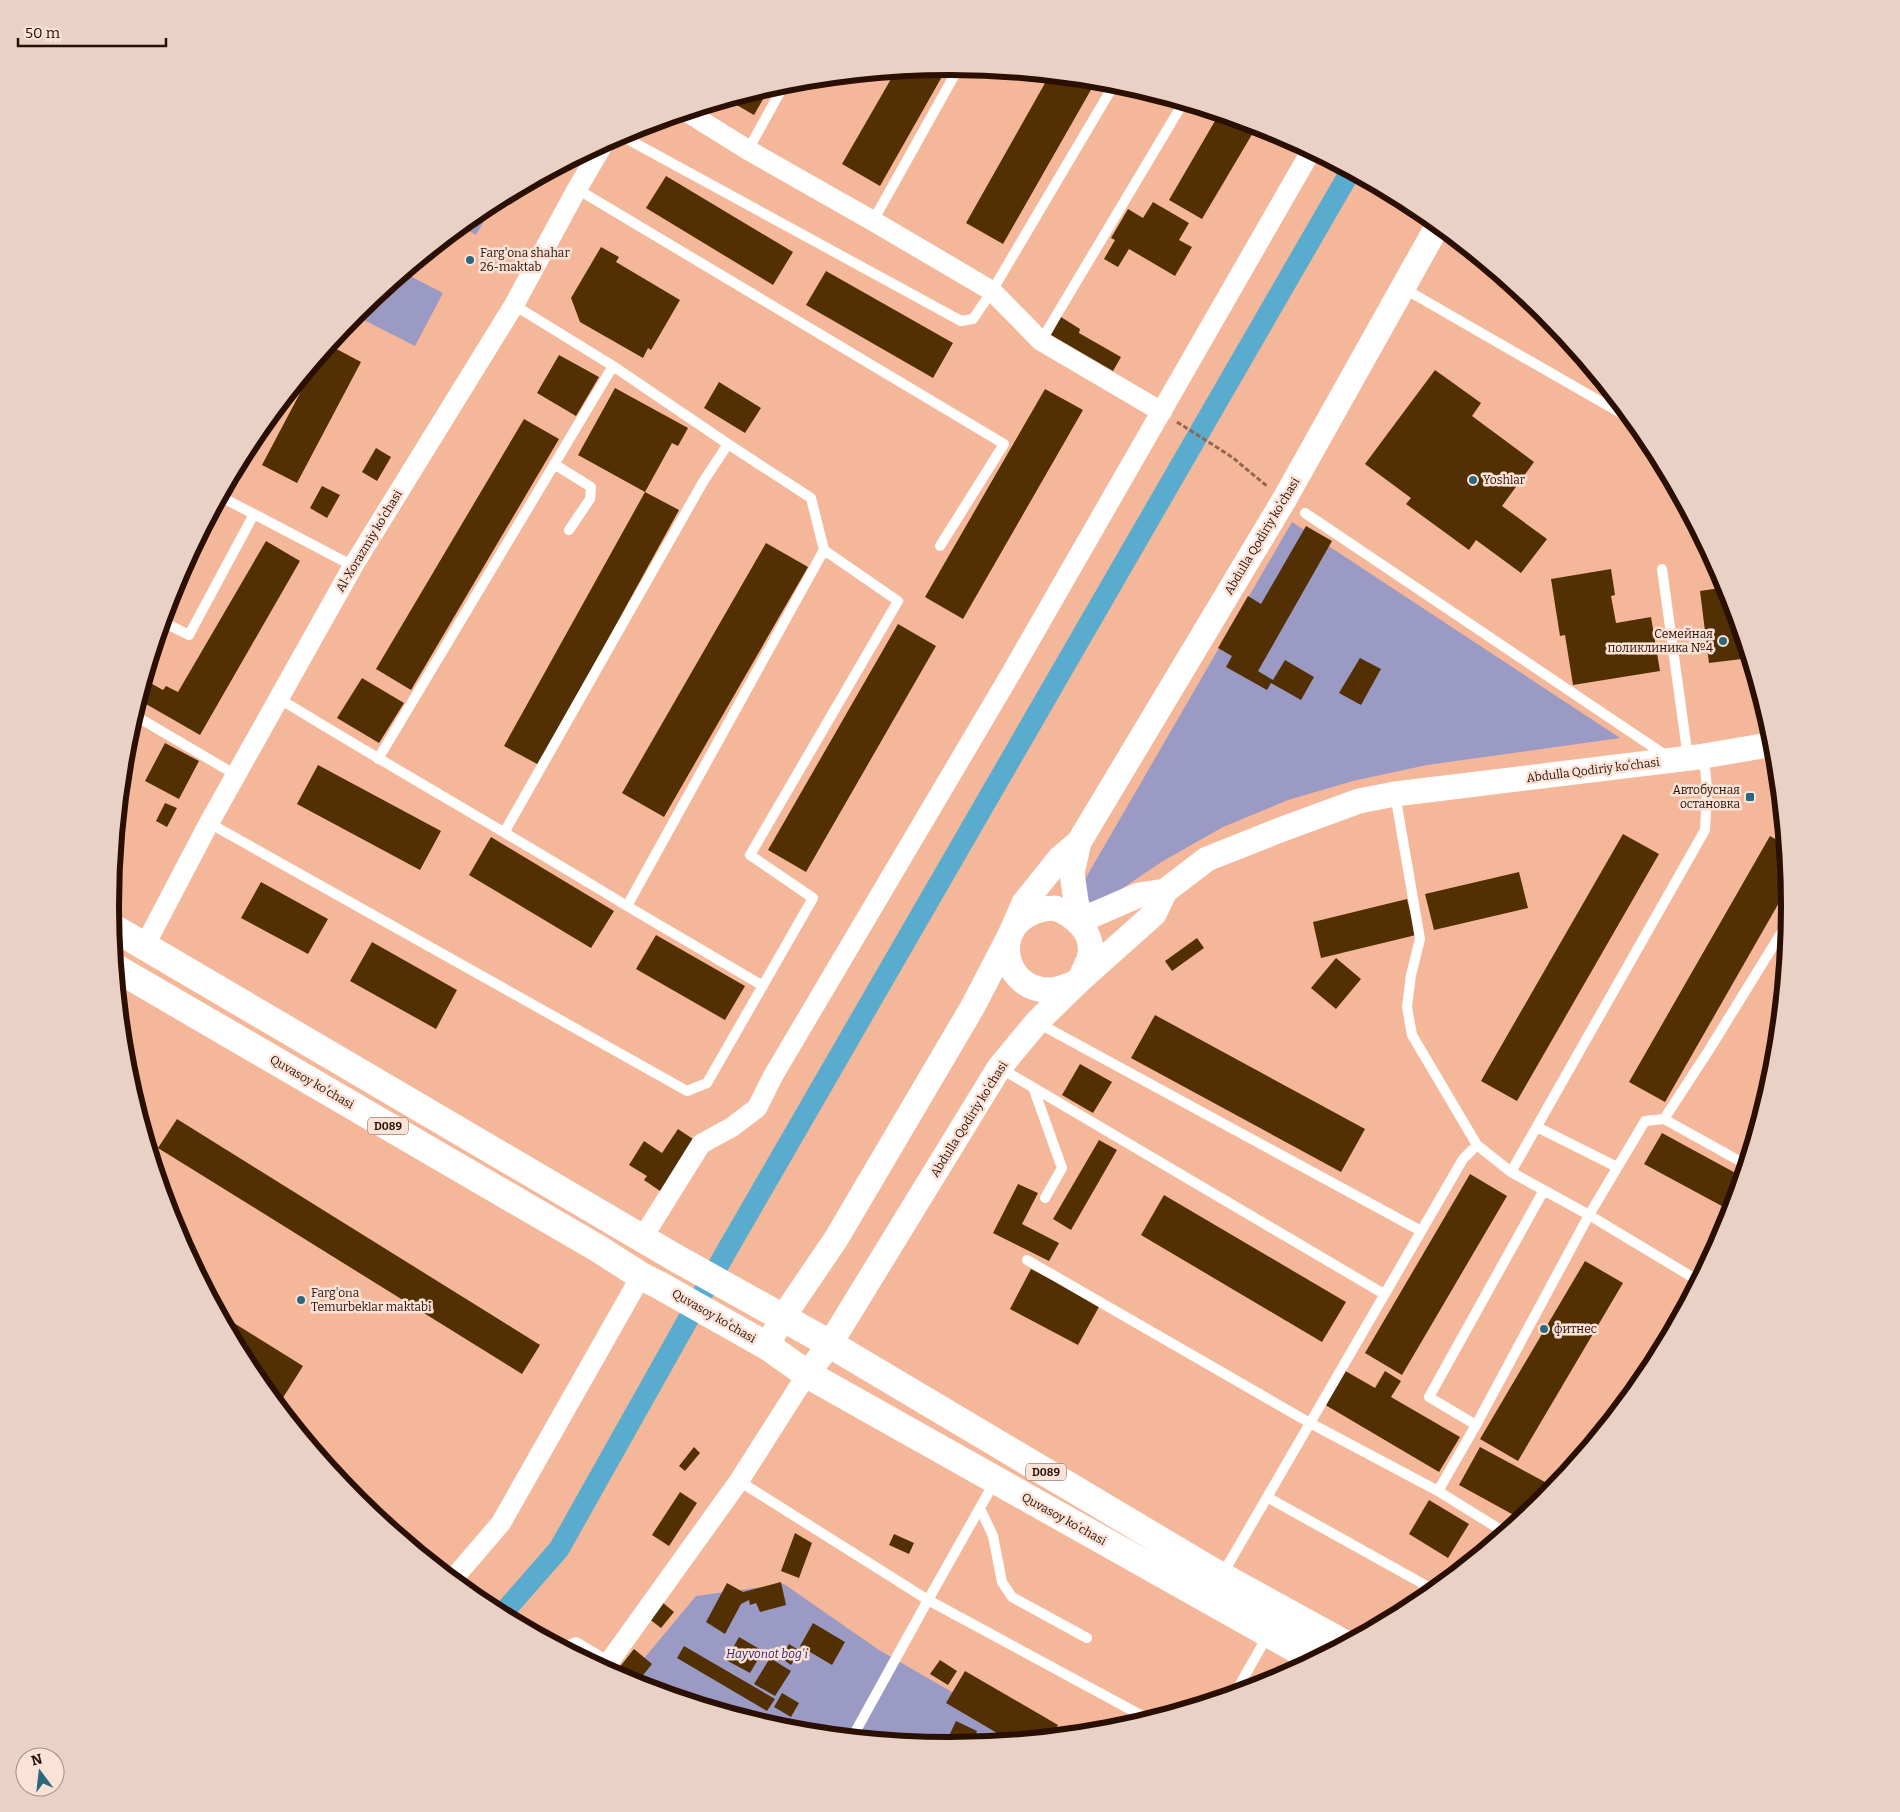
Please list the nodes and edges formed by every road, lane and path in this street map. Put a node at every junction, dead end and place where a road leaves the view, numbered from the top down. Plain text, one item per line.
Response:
1 (954, 75) edge
2 (1110, 91) edge
3 (780, 93) edge
4 (1181, 108) edge
5 (693, 116) edge
6 (628, 140) edge
7 (748, 150) junction
8 (598, 154) edge
9 (1308, 156) edge
10 (577, 189) junction
11 (873, 221) junction
12 (1434, 231) edge
13 (1403, 288) junction
14 (992, 291) junction
15 (514, 305) junction
16 (1041, 341) junction
17 (612, 366) junction
18 (1617, 411) edge
19 (1162, 412) junction
20 (728, 444) junction
21 (1232, 457) dead end
22 (554, 464) junction
23 (225, 499) edge
24 (1305, 513) dead end
25 (254, 514) junction
26 (569, 530) dead end
27 (940, 546) dead end
28 (824, 550) junction
29 (353, 566) junction
30 (1662, 569) dead end
31 (168, 625) edge
32 (278, 698) junction
33 (141, 719) edge
34 (1765, 745) edge
35 (1688, 758) junction
36 (378, 759) junction
37 (236, 775) junction
38 (1395, 794) junction
39 (209, 823) junction
40 (505, 832) junction
41 (1079, 842) junction
42 (1165, 892) junction
43 (627, 906) junction
44 (1079, 921) junction
45 (120, 931) edge
46 (1010, 935) junction
47 (1780, 935) edge
48 (145, 945) junction
49 (122, 972) edge
50 (1079, 981) junction
51 (762, 986) junction
52 (1037, 1022) junction
53 (1000, 1068) junction
54 (1033, 1087) junction
55 (1664, 1119) junction
56 (1536, 1127) junction
57 (1477, 1145) junction
58 (1741, 1162) edge
59 (1618, 1167) junction
60 (1511, 1172) junction
61 (1544, 1190) junction
62 (1045, 1198) dead end
63 (1589, 1215) junction
64 (1421, 1231) junction
65 (647, 1239) junction
66 (1027, 1260) dead end
67 (1693, 1278) edge
68 (650, 1280) junction
69 (1384, 1294) junction
70 (784, 1317) junction
71 (830, 1344) junction
72 (767, 1346) junction
73 (807, 1374) junction
74 (1310, 1423) junction
75 (1476, 1425) junction
76 (995, 1480) junction
77 (739, 1481) junction
78 (1438, 1491) junction
79 (1267, 1497) junction
80 (980, 1508) junction
81 (1500, 1529) edge
82 (457, 1574) edge
83 (1221, 1576) junction
84 (1427, 1586) edge
85 (928, 1600) junction
86 (1268, 1634) junction
87 (1087, 1638) dead end
88 (1337, 1641) edge
89 (570, 1645) edge
90 (1308, 1656) edge
91 (598, 1658) edge
92 (608, 1663) edge
93 (1240, 1685) edge
94 (1140, 1715) edge
95 (856, 1731) edge

1 - 11 lane
2 - 14 lane
3 - 7 lane
4 - 16 lane
5 - 7 street
6 - 14 lane
7 - 11 street
8 - 10 street, Al-Xorazmiy koʻchasi
9 - 19 street
10 - 15 street, Al-Xorazmiy koʻchasi
10 - 27 lane
11 - 14 street
12 - 13 street, Abdulla Qodiriy koʻchasi
13 - 18 lane
13 - 41 street, Abdulla Qodiriy koʻchasi
14 - 16 street
15 - 17 lane
15 - 29 street, Al-Xorazmiy koʻchasi
16 - 19 street
17 - 20 lane
17 - 22 lane
19 - 21 path
19 - 65 street
20 - 28 lane
20 - 40 lane
22 - 26 lane
22 - 36 lane
23 - 25 lane
24 - 35 lane
25 - 29 lane
25 - 31 lane
28 - 43 lane
28 - 51 lane
29 - 32 street, Al-Xorazmiy koʻchasi
30 - 35 lane
32 - 36 lane
32 - 37 street, Al-Xorazmiy koʻchasi
33 - 37 lane
34 - 35 street, Abdulla Qodiriy koʻchasi
35 - 38 street, Abdulla Qodiriy koʻchasi
35 - 56 lane
36 - 40 lane
37 - 39 street, Al-Xorazmiy koʻchasi
38 - 42 street, Abdulla Qodiriy koʻchasi
38 - 57 lane
39 - 48 street, Al-Xorazmiy koʻchasi
39 - 51 lane
40 - 43 lane
41 - 44 street, Abdulla Qodiriy koʻchasi
41 - 46 street, Abdulla Qodiriy koʻchasi
42 - 44 street
42 - 50 street, Abdulla Qodiriy koʻchasi
43 - 51 lane
44 - 46 street
44 - 50 street
45 - 48 main road, D089
46 - 50 street
46 - 70 street, Abdulla Qodiriy koʻchasi
47 - 55 lane
48 - 65 main road, D089
49 - 68 main road, Quvasoy koʻchasi / D089
50 - 52 street, Abdulla Qodiriy koʻchasi
52 - 53 street, Abdulla Qodiriy koʻchasi
52 - 64 lane
53 - 54 lane
53 - 71 street, Abdulla Qodiriy koʻchasi
54 - 62 lane
54 - 69 lane
55 - 58 lane
55 - 59 lane
56 - 59 lane
56 - 60 lane
57 - 60 lane
57 - 64 lane
59 - 63 lane
60 - 61 lane
61 - 63 lane
61 - 75 lane
63 - 67 lane
63 - 75 lane
64 - 69 lane
65 - 70 main road, D089
66 - 74 lane
68 - 72 main road, Quvasoy koʻchasi / D089
68 - 82 street
69 - 74 lane
70 - 71 main road, D089
70 - 72 street, Abdulla Qodiriy koʻchasi
71 - 73 street, Abdulla Qodiriy koʻchasi
71 - 83 main road, D089
72 - 73 main road, Quvasoy koʻchasi / D089
73 - 76 main road, Quvasoy koʻchasi / D089
73 - 77 street
74 - 78 lane
74 - 79 lane
75 - 78 lane
76 - 80 lane
76 - 86 main road, Quvasoy koʻchasi / D089
77 - 85 lane
77 - 92 street
78 - 81 lane
79 - 83 lane
79 - 84 lane
80 - 85 lane
80 - 87 lane
83 - 88 main road, D089
85 - 94 lane
85 - 95 lane
86 - 90 main road, Quvasoy koʻchasi / D089
86 - 93 lane
89 - 91 lane

